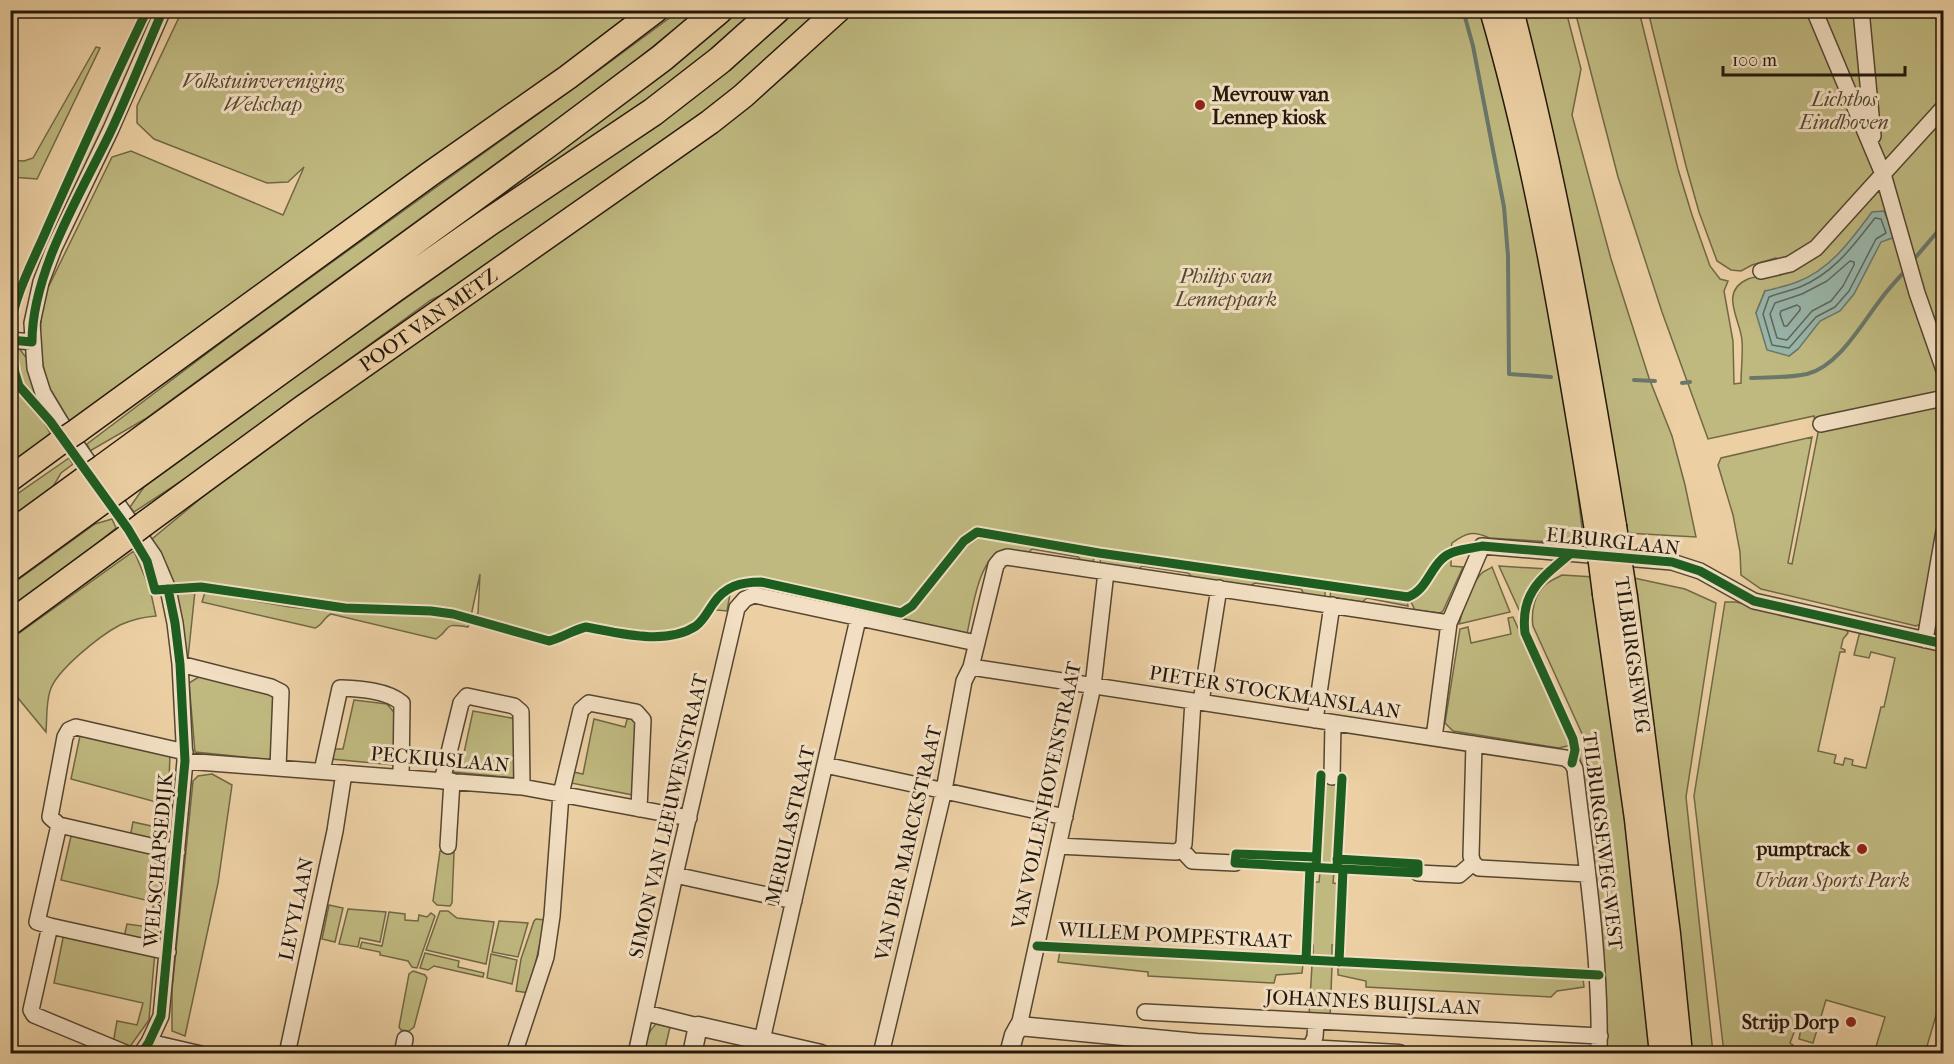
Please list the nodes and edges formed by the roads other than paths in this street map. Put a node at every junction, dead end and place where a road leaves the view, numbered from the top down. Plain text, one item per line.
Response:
1 (163, 10) edge
2 (656, 10) edge
3 (719, 10) edge
4 (776, 10) edge
5 (838, 10) edge
6 (1492, 10) edge
7 (1511, 10) edge
8 (1814, 10) edge
9 (1862, 10) edge
10 (1944, 107) edge
11 (1874, 153) junction
12 (1537, 155) junction
13 (1883, 174) junction
14 (1761, 272) dead end
15 (10, 340) edge
16 (32, 342) junction
17 (1944, 370) edge
18 (1944, 398) edge
19 (1821, 424) dead end
20 (10, 479) edge
21 (102, 484) junction
22 (1944, 531) edge
23 (10, 535) edge
24 (10, 567) edge
25 (1106, 572) junction
26 (1219, 588) junction
27 (1332, 605) junction
28 (858, 619) junction
29 (1449, 622) junction
30 (10, 623) edge
31 (1925, 640) junction
32 (976, 643) junction
33 (1944, 644) edge
34 (180, 664) junction
35 (971, 667) junction
36 (1093, 686) junction
37 (1197, 702) junction
38 (1315, 720) junction
39 (1333, 723) junction
40 (1434, 738) junction
41 (1474, 744) junction
42 (185, 756) junction
43 (1572, 763) joint
44 (825, 765) junction
45 (278, 768) junction
46 (322, 771) junction
47 (344, 773) junction
48 (401, 777) junction
49 (1331, 777) dead end
50 (447, 781) junction
51 (522, 787) junction
52 (944, 790) junction
53 (561, 794) junction
54 (639, 809) junction
55 (1065, 816) junction
56 (689, 818) junction
57 (59, 825) junction
58 (448, 846) dead end
59 (1058, 846) junction
60 (1181, 849) junction
61 (177, 852) junction
62 (1235, 863) dead end
63 (1473, 863) junction
64 (1418, 873) dead end
65 (1587, 874) junction
66 (675, 875) junction
67 (794, 901) junction
68 (50, 926) junction
69 (168, 952) junction
70 (1145, 1012) dead end
71 (646, 1013) junction
72 (1316, 1022) junction
73 (698, 1026) junction
74 (1019, 1026) junction
75 (1600, 1036) junction
76 (762, 1040) junction
77 (145, 1048) edge
78 (1310, 1051) edge
79 (1671, 1051) edge
80 (128, 1053) edge
81 (201, 1053) edge
82 (287, 1053) edge
83 (514, 1053) edge
84 (636, 1053) edge
85 (692, 1053) edge
86 (821, 1053) edge
87 (881, 1053) edge
88 (1010, 1053) edge
89 (1399, 1053) edge
90 (1599, 1053) edge

1 - 16 street, WELSCHAPSEDIJK
2 - 20 highway
3 - 21 highway
4 - 21 highway
5 - 30 highway, POOT VAN METZ
6 - 12 highway
7 - 12 highway
8 - 11 street
9 - 11 street
10 - 13 street
11 - 13 street
12 - 79 highway, TILBURGSEWEG, bridge
13 - 14 street
13 - 17 street
15 - 16 street
16 - 34 street, WELSCHAPSEDIJK
18 - 19 street
21 - 23 highway
21 - 24 highway
22 - 31 street
25 - 26 street
25 - 32 street, VAN DER MARCKSTRAAT
25 - 36 street, VAN VOLLENHOVENSTRAAT
26 - 27 street
26 - 37 street
27 - 29 street
27 - 38 street
28 - 32 street
28 - 44 street, MERULASTRAAT
28 - 56 street, SIMON VAN LEEUWENSTRAAT
29 - 31 street, ELBURGLAAN
29 - 40 street
31 - 33 street, ELBURGLAAN
32 - 35 street, VAN DER MARCKSTRAAT
34 - 42 street, WELSCHAPSEDIJK
34 - 45 street
35 - 36 street, PIETER STOCKMANSLAAN
35 - 52 street, VAN DER MARCKSTRAAT
36 - 37 street, PIETER STOCKMANSLAAN
36 - 55 street, VAN VOLLENHOVENSTRAAT
37 - 38 street, PIETER STOCKMANSLAAN
37 - 60 street
38 - 39 street, PIETER STOCKMANSLAAN
39 - 40 street, PIETER STOCKMANSLAAN
39 - 49 street
40 - 41 street, PIETER STOCKMANSLAAN
41 - 43 street, PIETER STOCKMANSLAAN
41 - 63 street
42 - 45 street, PECKIUSLAAN
42 - 57 street, WELSCHAPSEDIJK
42 - 61 street, WELSCHAPSEDIJK
43 - 65 street, TILBURGSEWEG-WEST
44 - 52 street
44 - 67 street, MERULASTRAAT
45 - 46 street, PECKIUSLAAN
46 - 47 street, PECKIUSLAAN
46 - 48 street
47 - 48 street, PECKIUSLAAN
47 - 82 street, LEVYLAAN
48 - 50 street, PECKIUSLAAN
50 - 51 street, PECKIUSLAAN
50 - 51 street
50 - 58 street
51 - 53 street, PECKIUSLAAN
52 - 55 street
52 - 87 street, VAN DER MARCKSTRAAT
53 - 54 street, PECKIUSLAAN
53 - 54 street
53 - 83 street
54 - 56 street, PECKIUSLAAN
55 - 59 street, VAN VOLLENHOVENSTRAAT
56 - 66 street, SIMON VAN LEEUWENSTRAAT
57 - 61 street, WELSCHAPSEDIJK
57 - 68 street, WELSCHAPSEDIJK
59 - 60 street
59 - 74 street, VAN VOLLENHOVENSTRAAT
60 - 62 street
61 - 69 street, WELSCHAPSEDIJK
63 - 64 street
63 - 65 street
65 - 75 street, TILBURGSEWEG-WEST
66 - 67 street
66 - 71 street, SIMON VAN LEEUWENSTRAAT
67 - 76 street, MERULASTRAAT
68 - 69 street, WELSCHAPSEDIJK
68 - 80 street
69 - 77 street, WELSCHAPSEDIJK
70 - 72 street, JOHANNES BUIJSLAAN
71 - 73 street
71 - 84 street, SIMON VAN LEEUWENSTRAAT
72 - 75 street, JOHANNES BUIJSLAAN
72 - 78 street
73 - 76 street
73 - 85 street
74 - 78 street
74 - 88 street
75 - 90 street, TILBURGSEWEG-WEST
76 - 86 street
77 - 81 street
78 - 89 street

